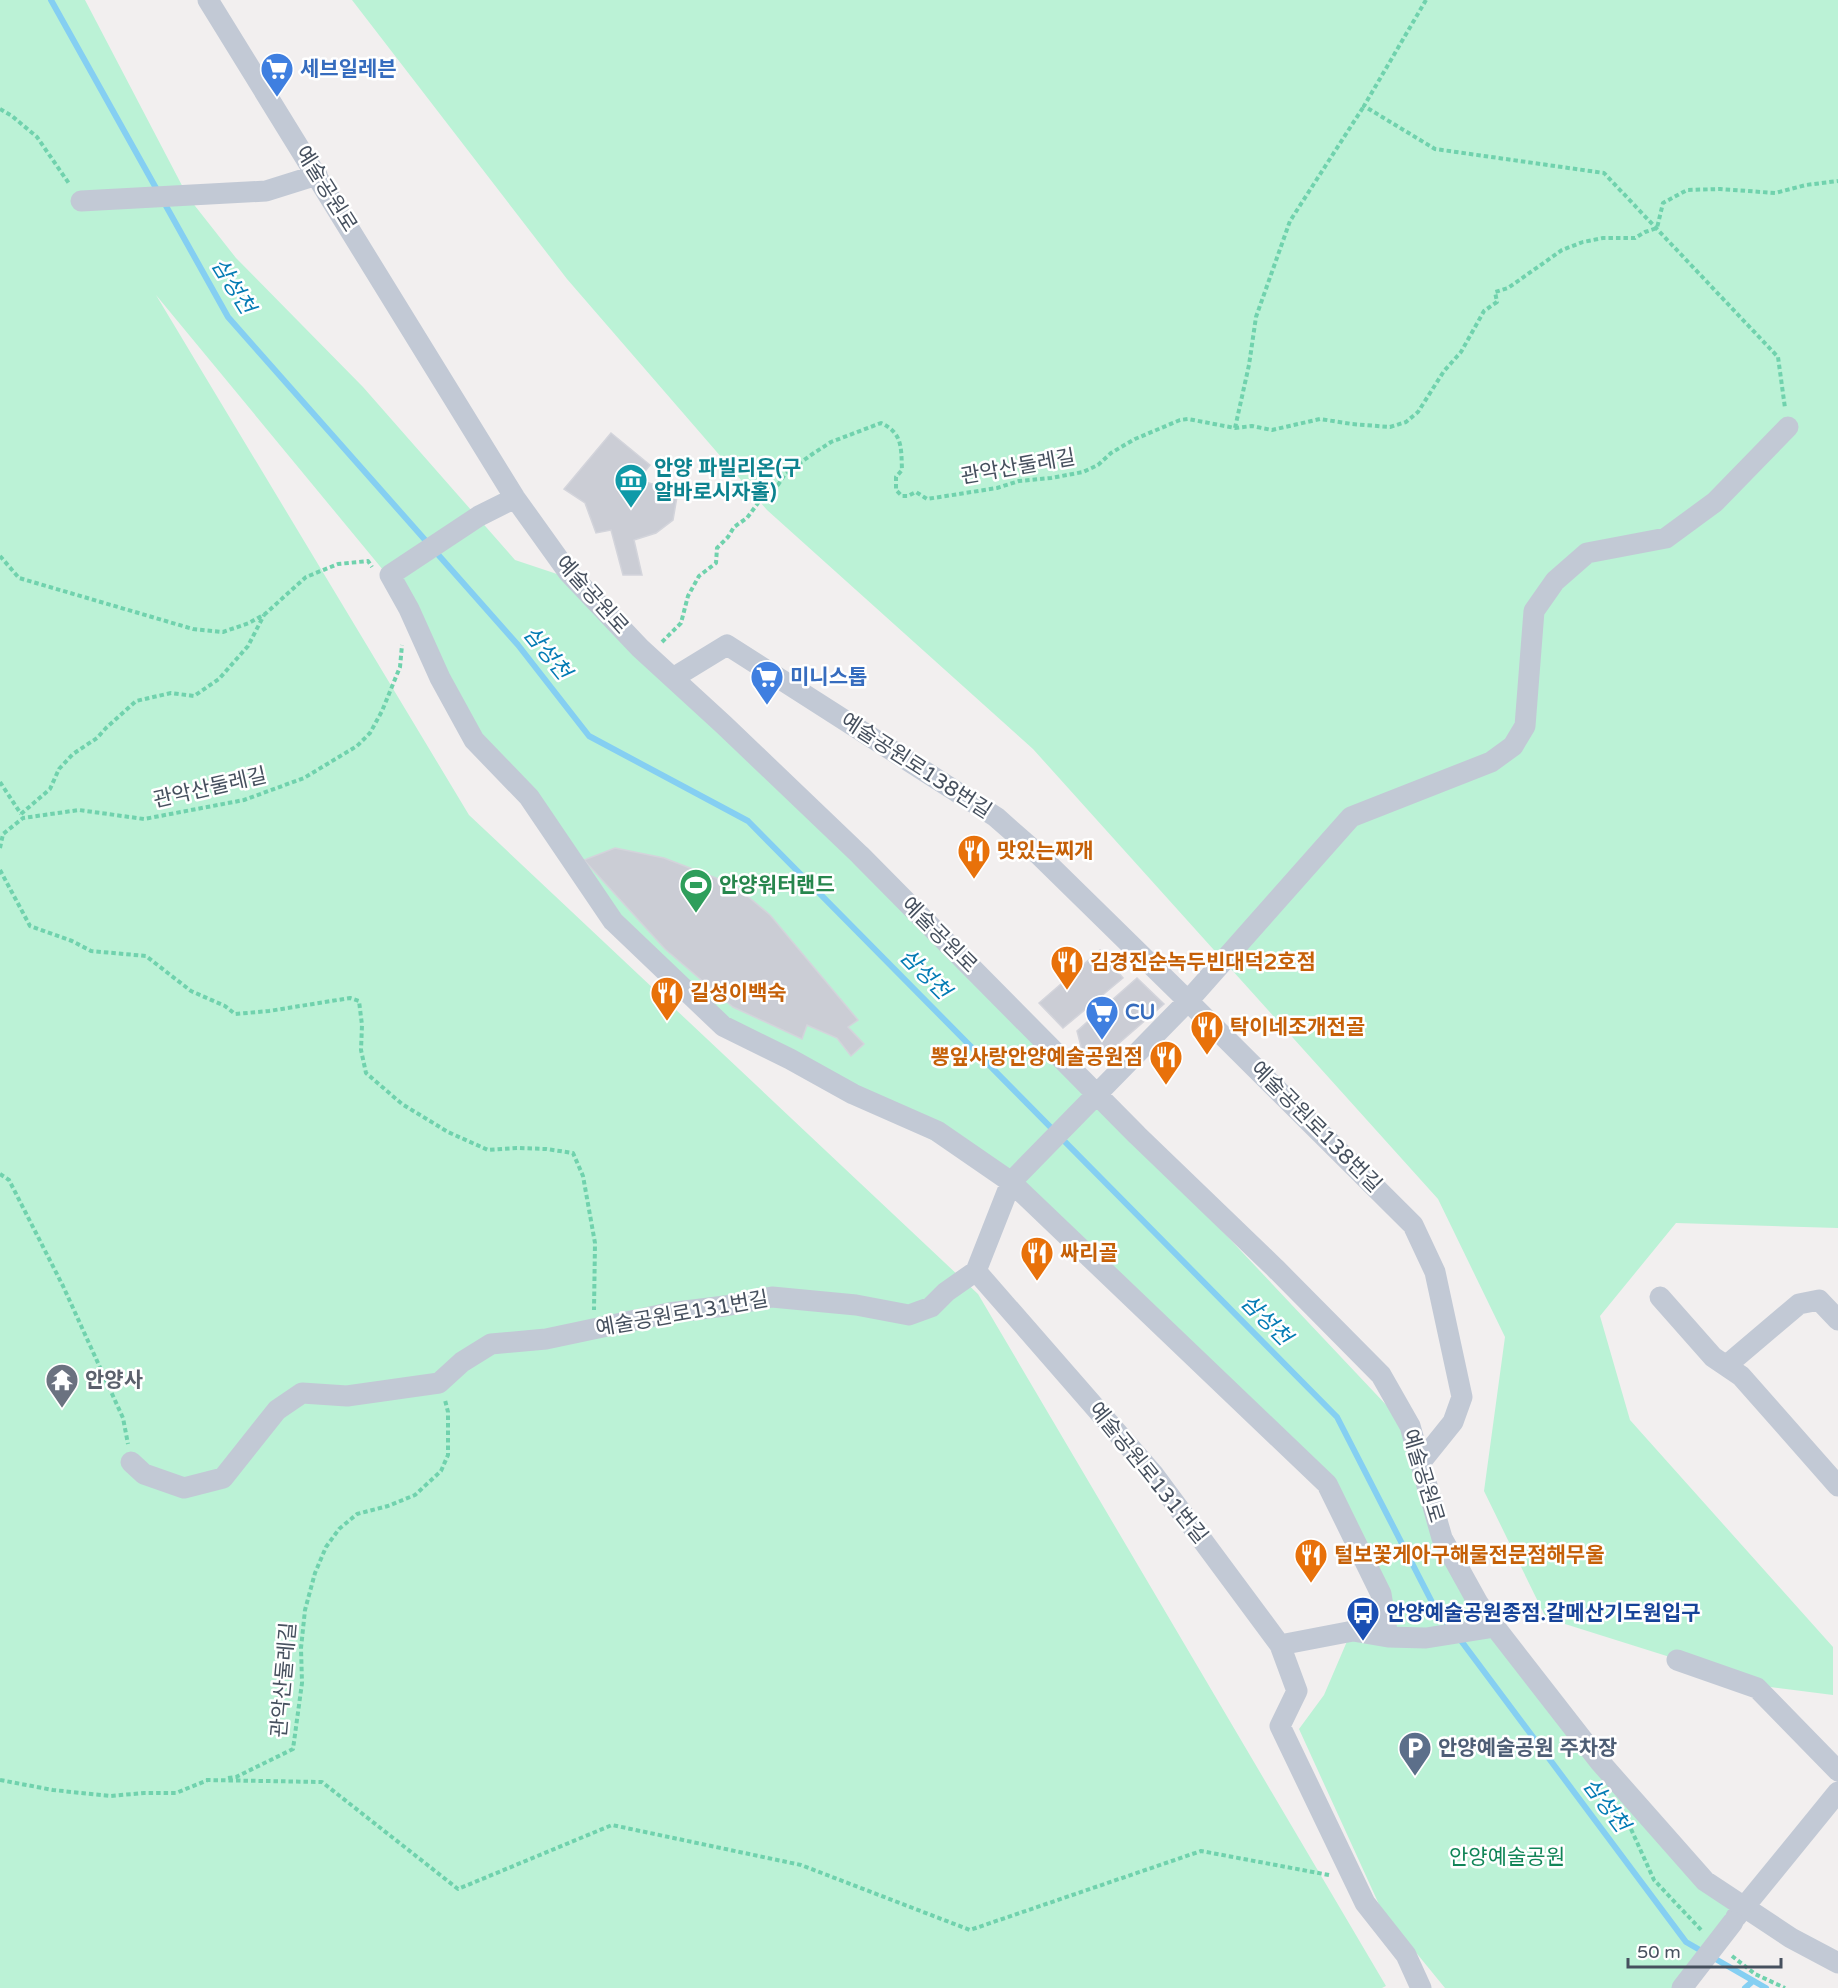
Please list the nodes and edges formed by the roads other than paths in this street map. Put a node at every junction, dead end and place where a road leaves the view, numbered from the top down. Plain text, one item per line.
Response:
1 (208, 0) edge
2 (317, 175) junction
3 (89, 201) road end
4 (1788, 427) road end
5 (515, 498) junction
6 (673, 678) junction
7 (1188, 1000) junction
8 (1096, 1094) junction
9 (1011, 1182) junction
10 (976, 1271) junction
11 (1660, 1297) dead end
12 (1838, 1320) edge
13 (1727, 1365) junction
14 (131, 1462) road end
15 (1420, 1463) junction
16 (1838, 1486) edge
17 (1486, 1629) junction
18 (1388, 1637) junction
19 (1280, 1645) junction
20 (1677, 1660) dead end
21 (1838, 1771) edge
22 (1838, 1792) edge
23 (1738, 1914) junction
24 (1838, 1943) edge
25 (1812, 1950) junction
26 (1838, 1963) edge
27 (1421, 1988) edge
28 (1682, 1988) edge

1 - 2 street, 예술공원로
2 - 3 street
2 - 5 street, 예술공원로
4 - 7 street
5 - 6 street, 예술공원로
5 - 9 street
6 - 7 street, 예술공원로138번길
6 - 8 street, 예술공원로
7 - 8 street
7 - 15 street, 예술공원로138번길
8 - 9 street
8 - 15 street, 예술공원로
9 - 10 street
9 - 18 street
10 - 14 street, 예술공원로131번길
10 - 19 street, 예술공원로131번길
11 - 13 street
12 - 13 street
13 - 16 street
15 - 17 street, 예술공원로
17 - 18 street
17 - 23 street, 예술공원로
18 - 19 street
19 - 27 street, 예술공원로131번길
20 - 21 street
22 - 23 street
23 - 25 street, 예술공원로
23 - 28 street, bridge
24 - 25 street
25 - 26 street, 예술공원로

